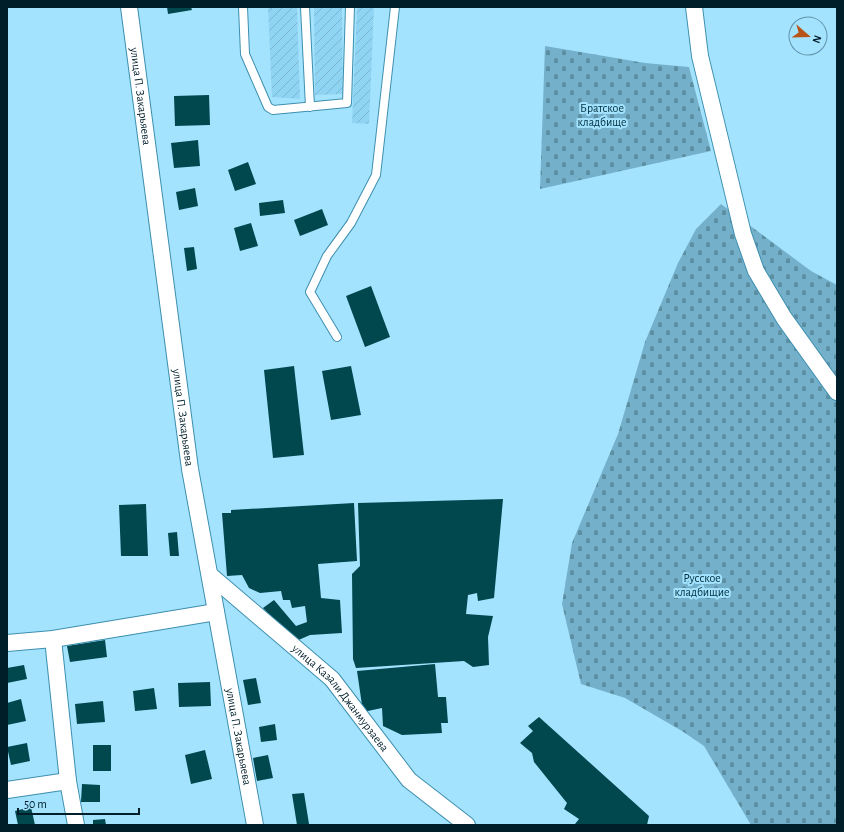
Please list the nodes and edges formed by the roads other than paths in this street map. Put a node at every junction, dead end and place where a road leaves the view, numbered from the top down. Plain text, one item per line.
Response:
1 (129, 7) edge
2 (243, 7) edge
3 (305, 7) edge
4 (350, 7) edge
5 (395, 7) edge
6 (694, 7) edge
7 (310, 107) junction
8 (337, 336) dead end
9 (837, 392) edge
10 (210, 575) junction
11 (216, 612) junction
12 (53, 640) junction
13 (7, 643) edge
14 (68, 781) junction
15 (7, 790) edge
16 (76, 825) edge
17 (255, 825) edge
18 (467, 825) edge

1 - 10 street, улица П. Закарьяева
2 - 7 lane
3 - 7 lane
4 - 7 lane
5 - 8 lane
6 - 9 street
10 - 11 street, улица П. Закарьяева
10 - 18 street, улица Казали Джанмурзаева
11 - 12 street
11 - 17 street, улица П. Закарьяева
12 - 13 street
12 - 14 street
14 - 15 street
14 - 16 street

